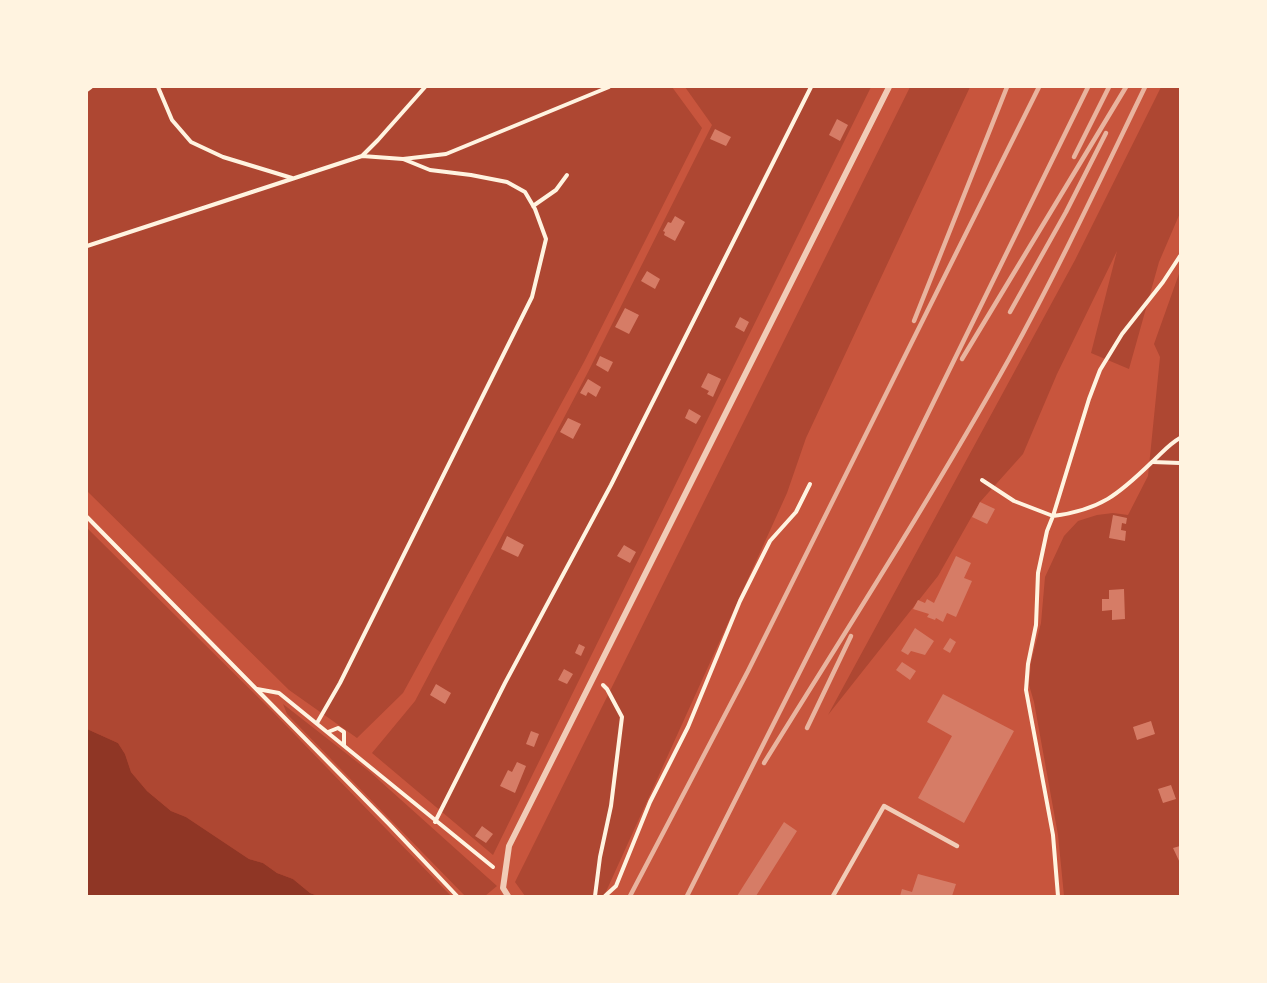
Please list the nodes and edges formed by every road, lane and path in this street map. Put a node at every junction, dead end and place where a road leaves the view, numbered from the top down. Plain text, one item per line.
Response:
1 (91, 87) edge
2 (158, 87) edge
3 (425, 87) edge
4 (609, 87) edge
5 (811, 87) edge
6 (889, 87) edge
7 (87, 90) edge
8 (362, 156) junction
9 (403, 159) junction
10 (567, 175) dead end
11 (292, 178) junction
12 (533, 206) junction
13 (87, 246) edge
14 (1180, 256) edge
15 (1180, 438) edge
16 (1152, 462) junction
17 (1180, 463) edge
18 (982, 480) dead end
19 (810, 484) dead end
20 (1053, 516) junction
21 (87, 517) edge
22 (594, 676) junction
23 (256, 688) junction
24 (317, 723) junction
25 (328, 732) junction
26 (344, 745) junction
27 (435, 822) junction
28 (957, 846) dead end
29 (504, 877) junction
30 (457, 896) edge
31 (508, 896) edge
32 (595, 896) edge
33 (605, 896) edge
34 (833, 896) edge
35 (1058, 896) edge

1 - 7 path
2 - 11 path
3 - 8 path
4 - 9 path
5 - 27 path
6 - 22 street
8 - 9 path
8 - 11 path
9 - 12 path
10 - 12 path
11 - 13 path
12 - 24 path
14 - 20 path
15 - 16 path
16 - 17 path
16 - 20 path
18 - 20 path
19 - 33 path
20 - 35 path
21 - 23 path
22 - 29 street
22 - 32 path
23 - 24 path
23 - 30 path
24 - 25 path
25 - 26 path
25 - 26 path
26 - 27 path
27 - 29 path
28 - 34 lane
29 - 31 street

